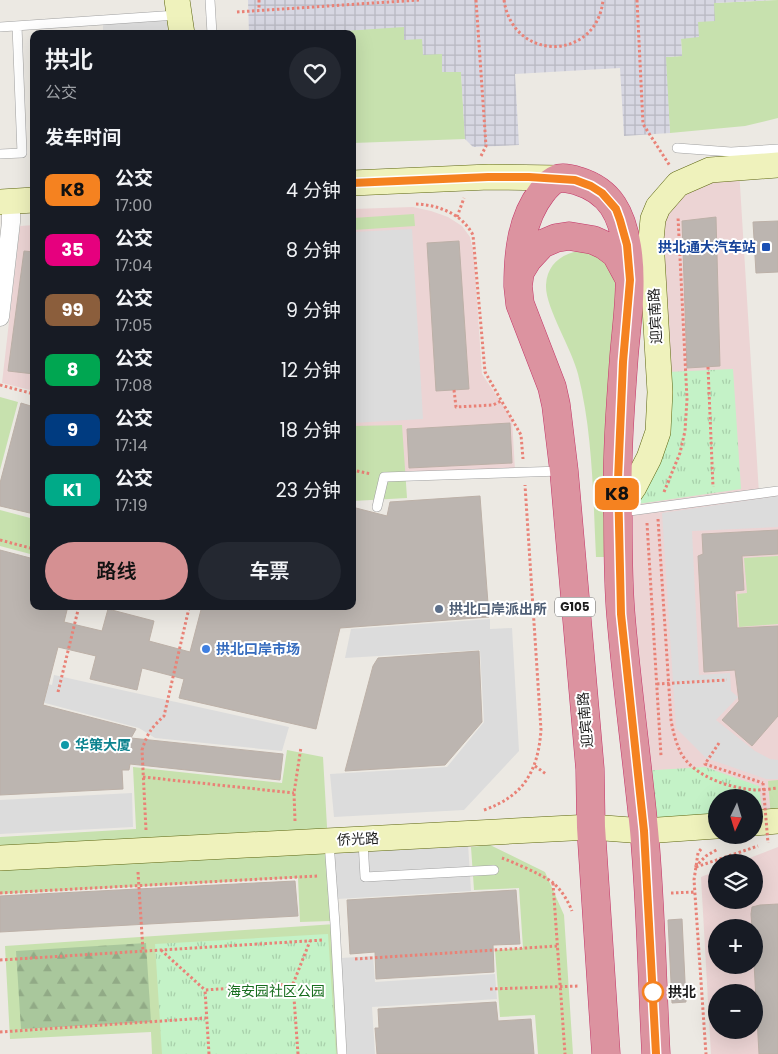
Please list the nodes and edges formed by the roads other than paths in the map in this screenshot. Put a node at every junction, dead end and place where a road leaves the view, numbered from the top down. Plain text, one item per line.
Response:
1 (210, 0) edge
2 (179, 16) edge
3 (17, 26) junction
4 (0, 27) edge
5 (212, 30) edge
6 (677, 148) dead end
7 (778, 149) edge
8 (0, 154) edge
9 (778, 165) edge
10 (558, 178) junction
11 (356, 182) edge
12 (15, 201) edge
13 (519, 279) junction
14 (630, 280) junction
15 (0, 317) edge
16 (564, 471) junction
17 (778, 491) edge
18 (378, 507) dead end
19 (617, 512) junction
20 (778, 821) edge
21 (591, 827) junction
22 (708, 827) edge
23 (763, 830) edge
24 (644, 831) junction
25 (363, 839) junction
26 (329, 840) junction
27 (0, 858) edge
28 (494, 870) dead end
29 (342, 1054) edge
30 (606, 1054) edge
31 (656, 1054) edge

1 - 5 lane
2 - 3 lane
3 - 4 lane
3 - 8 lane
6 - 7 lane
9 - 19 street, 迎宾南路
10 - 11 street
10 - 13 highway, G105
10 - 14 highway, 迎宾南路
12 - 15 street
13 - 14 highway
13 - 16 highway, 迎宾南路 / G105
14 - 19 highway, 迎宾南路
16 - 18 lane
16 - 21 highway, 迎宾南路 / G105
17 - 19 lane
19 - 24 highway, 迎宾南路
20 - 23 street
21 - 24 street, 侨光路
21 - 25 street, 侨光路
21 - 30 highway, 迎宾南路 / G105
22 - 24 street, 侨光路
24 - 31 highway, 迎宾南路
25 - 26 street, 侨光路
25 - 28 lane
26 - 27 street, 侨光路
26 - 29 lane

